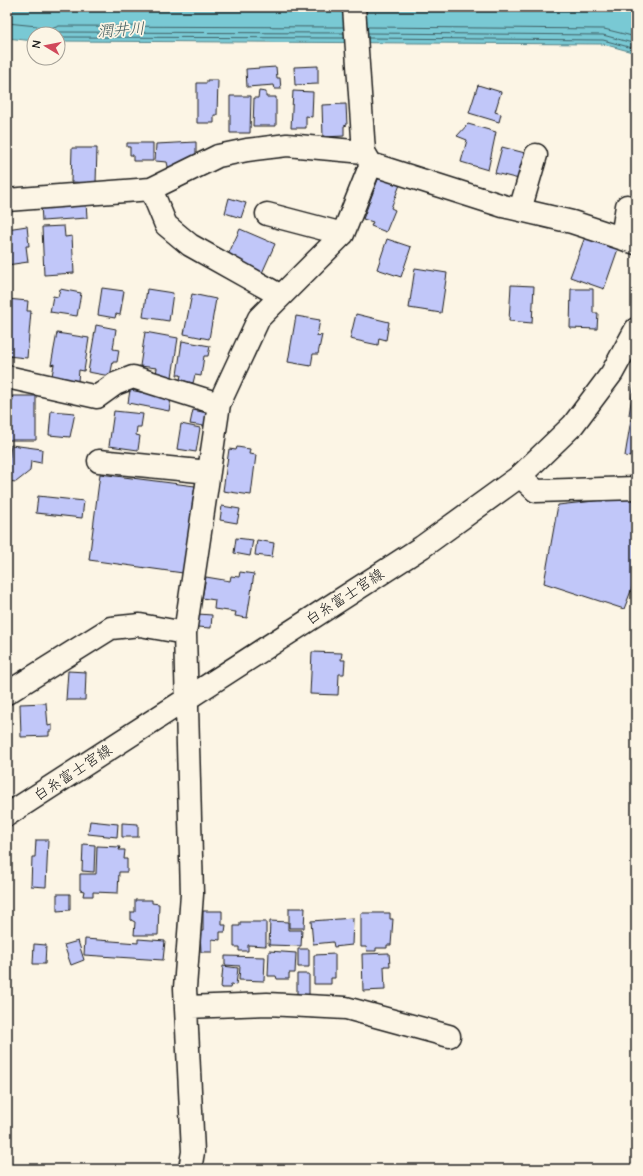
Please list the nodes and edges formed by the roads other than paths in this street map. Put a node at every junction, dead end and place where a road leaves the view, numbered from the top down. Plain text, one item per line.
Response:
1 (354, 7) edge
2 (536, 155) dead end
3 (368, 158) junction
4 (151, 189) junction
5 (7, 200) edge
6 (627, 206) dead end
7 (520, 210) junction
8 (267, 214) dead end
9 (342, 234) junction
10 (629, 240) edge
11 (281, 296) junction
12 (636, 329) edge
13 (7, 377) edge
14 (219, 404) junction
15 (99, 461) dead end
16 (208, 472) junction
17 (520, 476) junction
18 (636, 488) edge
19 (185, 633) junction
20 (7, 693) edge
21 (188, 700) junction
22 (7, 815) edge
23 (186, 1007) junction
24 (449, 1036) dead end
25 (190, 1169) edge

1 - 3 street
2 - 7 street
3 - 4 street
3 - 7 street
3 - 9 street
4 - 5 street
4 - 11 street
6 - 10 street
7 - 10 street
8 - 9 street
9 - 11 street
11 - 14 street
12 - 17 street, 白糸富士宮線
13 - 14 street
14 - 16 street
15 - 16 street
16 - 19 street
17 - 18 street
17 - 21 street, 白糸富士宮線
19 - 20 street
19 - 21 street
21 - 22 street, 白糸富士宮線
21 - 23 street
23 - 24 street
23 - 25 street

